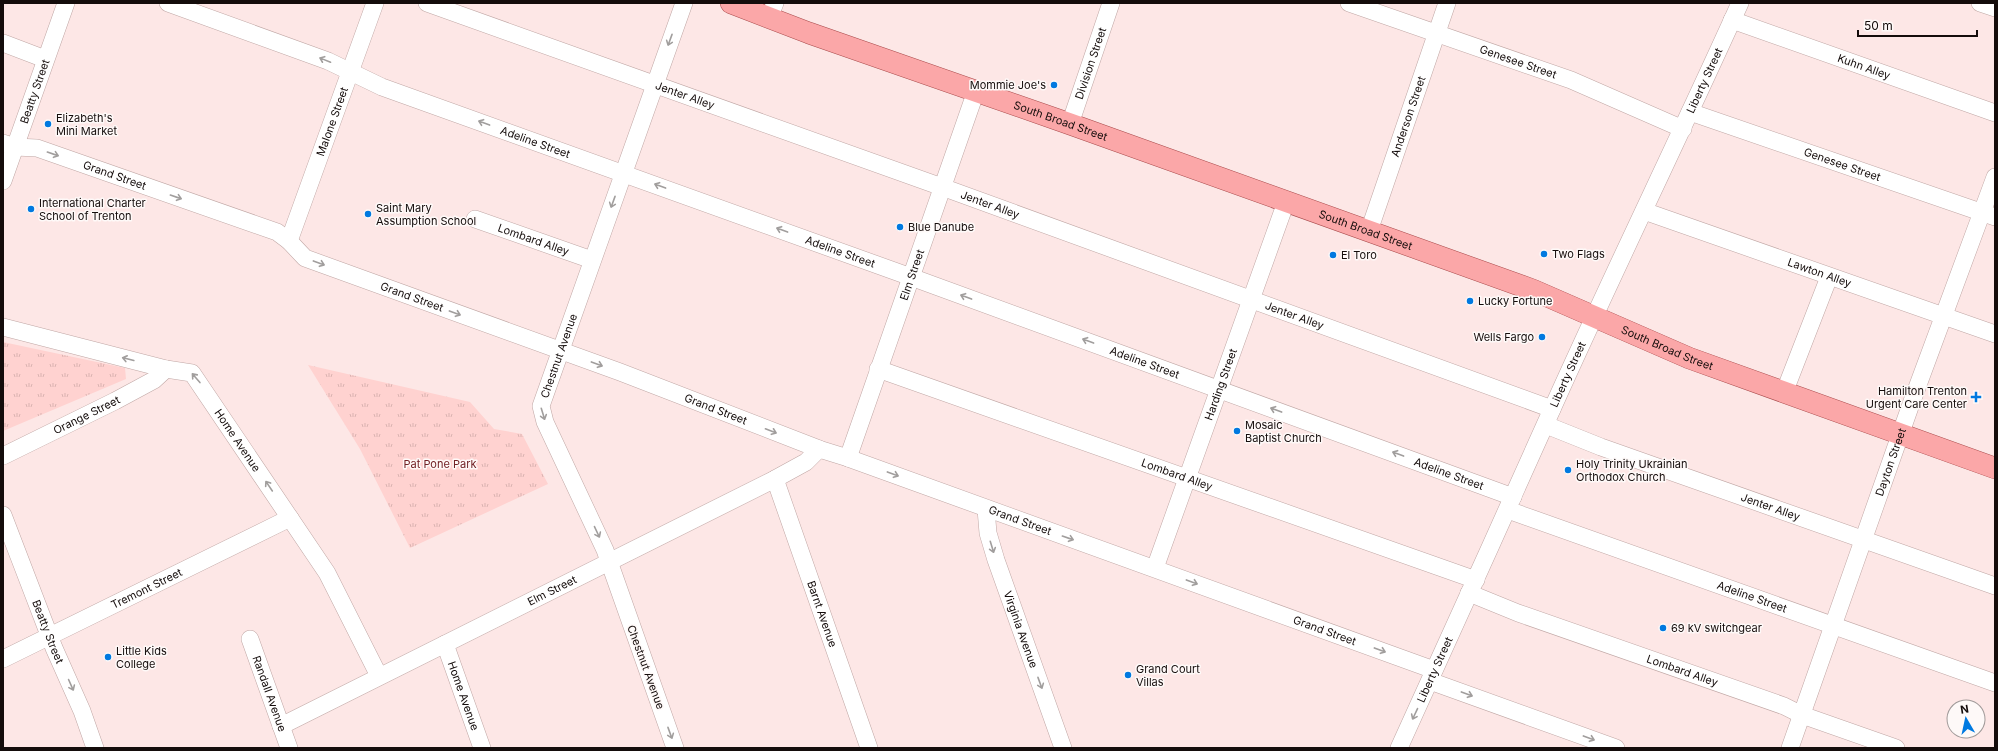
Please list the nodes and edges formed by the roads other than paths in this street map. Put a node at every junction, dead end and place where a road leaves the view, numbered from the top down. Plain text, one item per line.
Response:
1 (66, 3) edge
2 (168, 3) edge
3 (375, 3) edge
4 (427, 3) edge
5 (684, 3) edge
6 (731, 3) edge
7 (1111, 3) edge
8 (1349, 3) edge
9 (1448, 3) edge
10 (1740, 3) edge
11 (1980, 3) edge
12 (1995, 8) edge
13 (772, 10) edge
14 (1732, 20) junction
15 (1437, 34) junction
16 (3, 43) edge
17 (45, 59) junction
18 (350, 72) junction
19 (654, 85) junction
20 (976, 91) junction
21 (1690, 112) junction
22 (1995, 113) edge
23 (1070, 124) junction
24 (1683, 129) junction
25 (9, 145) edge
26 (623, 173) junction
27 (1995, 177) edge
28 (3, 181) edge
29 (942, 187) junction
30 (1286, 202) junction
31 (1644, 210) junction
32 (1988, 215) edge
33 (474, 219) dead end
34 (1369, 231) junction
35 (289, 240) junction
36 (592, 260) junction
37 (911, 277) junction
38 (1829, 277) junction
39 (1252, 299) junction
40 (1944, 316) junction
41 (1595, 317) junction
42 (3, 327) edge
43 (1995, 334) edge
44 (560, 351) junction
45 (166, 368) junction
46 (878, 369) junction
47 (1219, 389) junction
48 (1784, 393) junction
49 (1552, 409) junction
50 (1546, 425) junction
51 (1900, 435) junction
52 (819, 449) junction
53 (3, 456) edge
54 (848, 458) junction
55 (1995, 468) edge
56 (1186, 479) junction
57 (775, 480) junction
58 (1511, 503) junction
59 (986, 509) junction
60 (3, 515) edge
61 (290, 518) junction
62 (1864, 540) junction
63 (609, 562) junction
64 (1155, 568) junction
65 (1995, 586) edge
66 (1472, 587) junction
67 (1834, 625) junction
68 (50, 636) junction
69 (250, 639) dead end
70 (445, 644) junction
71 (3, 659) edge
72 (1432, 675) junction
73 (379, 676) junction
74 (1995, 683) edge
75 (1802, 715) junction
76 (281, 726) junction
77 (95, 748) edge
78 (289, 748) edge
79 (482, 748) edge
80 (675, 748) edge
81 (869, 748) edge
82 (1063, 748) edge
83 (1399, 748) edge
84 (1616, 748) edge
85 (1790, 748) edge
86 (1896, 748) edge

1 - 17 street, Beatty Street
18 -> 2 street, Adeline Street
3 - 18 street, Malone Street
4 - 19 street, Jenter Alley
5 -> 19 street, Chestnut Avenue
6 - 13 main road, South Broad Street
7 - 23 street, Division Street
8 - 15 street, Genesee Street
9 - 15 street, Anderson Street
10 - 14 street, Liberty Street
11 - 12 street
13 - 20 main road, South Broad Street
14 - 21 street, Liberty Street
14 - 22 street, Kuhn Alley
15 - 24 street, Genesee Street
15 - 34 street, Anderson Street
16 - 17 street
17 - 25 street, Beatty Street
26 -> 18 street, Adeline Street
18 - 35 street, Malone Street
19 - 26 street, Chestnut Avenue
19 - 29 street, Jenter Alley
20 - 23 main road, South Broad Street
20 - 29 street, Elm Street
21 - 24 street, Liberty Street
21 - 32 street, Genesee Street
23 - 30 main road, South Broad Street
24 - 31 street, Liberty Street
25 - 28 street, Beatty Street
25 -> 35 street, Grand Street
26 -> 36 street, Chestnut Avenue
37 -> 26 street, Adeline Street
27 - 32 street, Dayton Street
29 - 37 street, Elm Street
29 - 39 street, Jenter Alley
30 - 34 main road, South Broad Street
30 - 39 street, Harding Street
31 - 38 street, Lawton Alley
31 - 41 street, Liberty Street
32 - 40 street, Dayton Street
33 - 36 street, Lombard Alley
34 - 41 main road, South Broad Street
35 -> 44 street, Grand Street
36 - 44 street, Chestnut Avenue
37 - 46 street, Elm Street
47 -> 37 street, Adeline Street
38 - 40 street, Lawton Alley
38 - 48 street
39 - 47 street, Harding Street
39 - 49 street, Jenter Alley
40 - 43 street, Lawton Alley
40 - 51 street, Dayton Street
41 - 48 main road, South Broad Street
41 - 49 street, Liberty Street
45 -> 42 street, Home Avenue
44 -> 52 street, Grand Street
44 -> 63 street, Chestnut Avenue
45 - 53 street, Orange Street
61 -> 45 street, Home Avenue
46 - 54 street, Elm Street
46 - 56 street, Lombard Alley
47 - 56 street, Harding Street
58 -> 47 street, Adeline Street
48 - 51 main road, South Broad Street
49 - 50 street, Liberty Street
50 - 58 street, Liberty Street
50 - 62 street, Jenter Alley
51 - 55 main road, South Broad Street
51 - 62 street, Dayton Street
52 - 54 street, Grand Street
52 - 57 street, Elm Street
54 -> 59 street, Grand Street
56 - 64 street, Harding Street
56 - 66 street, Lombard Alley
57 - 63 street, Elm Street
57 - 81 street, Barnt Avenue
58 - 66 street, Liberty Street
58 - 67 street, Adeline Street
59 -> 64 street, Grand Street
59 -> 82 street, Virginia Avenue
60 - 68 street, Beatty Street
61 - 68 street, Tremont Street
61 - 73 street, Home Avenue
62 - 65 street, Jenter Alley
62 - 67 street, Dayton Street
63 - 70 street, Elm Street
63 -> 80 street, Chestnut Avenue
64 -> 72 street, Grand Street
66 - 72 street, Liberty Street
66 - 75 street, Lombard Alley
67 - 74 street, Adeline Street
67 - 75 street, Dayton Street
68 - 71 street, Tremont Street
68 -> 77 street, Beatty Street
69 - 76 street, Randall Avenue
70 - 73 street, Elm Street
70 - 79 street, Home Avenue
72 -> 83 street, Liberty Street
72 -> 84 street, Grand Street
73 - 76 street, Elm Street
75 - 85 street, Dayton Street
75 - 86 street, Lombard Alley
76 - 78 street, Randall Avenue

